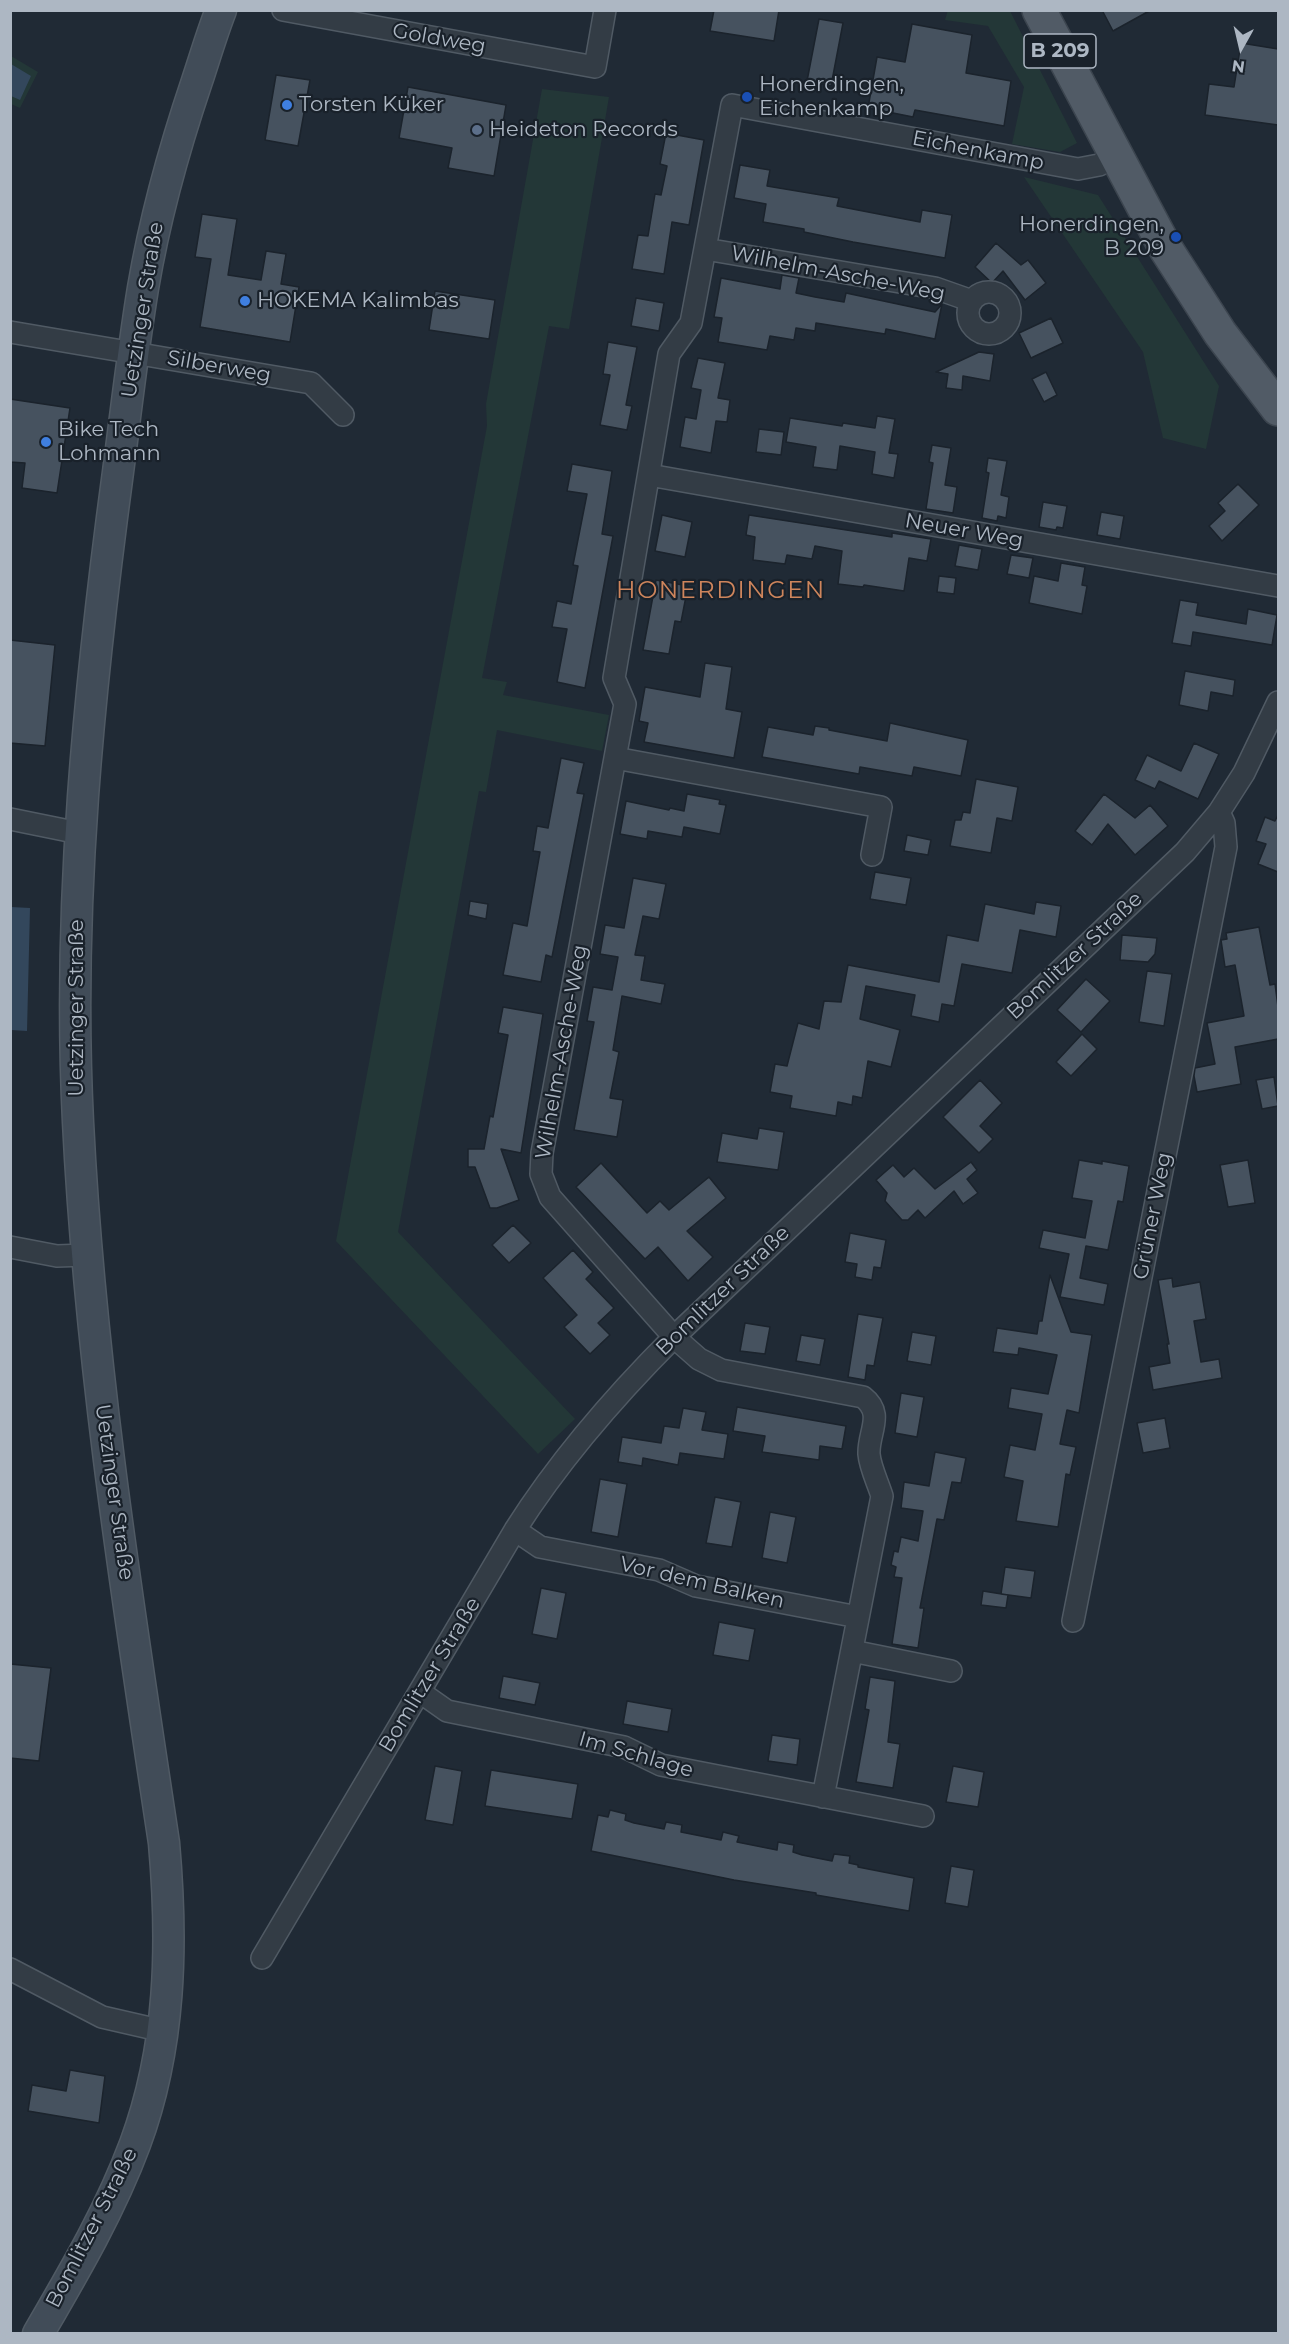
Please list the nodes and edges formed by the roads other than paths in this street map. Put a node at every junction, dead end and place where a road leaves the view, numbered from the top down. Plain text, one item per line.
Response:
1 (221, 10) edge
2 (283, 10) edge
3 (605, 10) edge
4 (1039, 10) edge
5 (732, 105) joint
6 (1115, 156) junction
7 (705, 249) junction
8 (972, 301) dead end
9 (10, 332) edge
10 (134, 352) junction
11 (1278, 409) edge
12 (343, 416) dead end
13 (649, 475) junction
14 (1278, 586) edge
15 (1278, 702) edge
16 (615, 758) junction
17 (1219, 812) junction
18 (10, 819) edge
19 (80, 832) junction
20 (872, 855) dead end
21 (10, 1247) edge
22 (86, 1255) junction
23 (674, 1337) junction
24 (515, 1530) junction
25 (858, 1617) junction
26 (1073, 1621) dead end
27 (852, 1651) junction
28 (951, 1671) dead end
29 (420, 1692) junction
30 (823, 1797) junction
31 (923, 1816) dead end
32 (262, 1958) dead end
33 (10, 1969) edge
34 (164, 2023) junction
35 (38, 2334) edge

1 - 10 street, Uetzinger Straße
2 - 3 street, Goldweg
4 - 6 main road, B 209
5 - 6 street, Eichenkamp
5 - 7 street, Wilhelm-Asche-Weg
6 - 11 main road, B 209
7 - 8 street, Wilhelm-Asche-Weg
7 - 13 street, Wilhelm-Asche-Weg
9 - 10 street, Silberweg
10 - 12 street, Silberweg
10 - 19 street, Uetzinger Straße
13 - 14 street, Neuer Weg
13 - 16 street, Wilhelm-Asche-Weg
15 - 17 street, Bomlitzer Straße
16 - 20 street
16 - 23 street, Wilhelm-Asche-Weg
17 - 23 street, Bomlitzer Straße
17 - 26 street, Grüner Weg
18 - 19 street
19 - 22 street, Uetzinger Straße
21 - 22 street
22 - 34 street, Uetzinger Straße
23 - 24 street, Bomlitzer Straße
23 - 25 street
24 - 25 street, Vor dem Balken
24 - 29 street, Bomlitzer Straße
25 - 27 street
27 - 28 street
27 - 30 street
29 - 30 street, Im Schlage
29 - 32 street, Bomlitzer Straße
30 - 31 street, Im Schlage
33 - 34 street
34 - 35 street, Bomlitzer Straße

